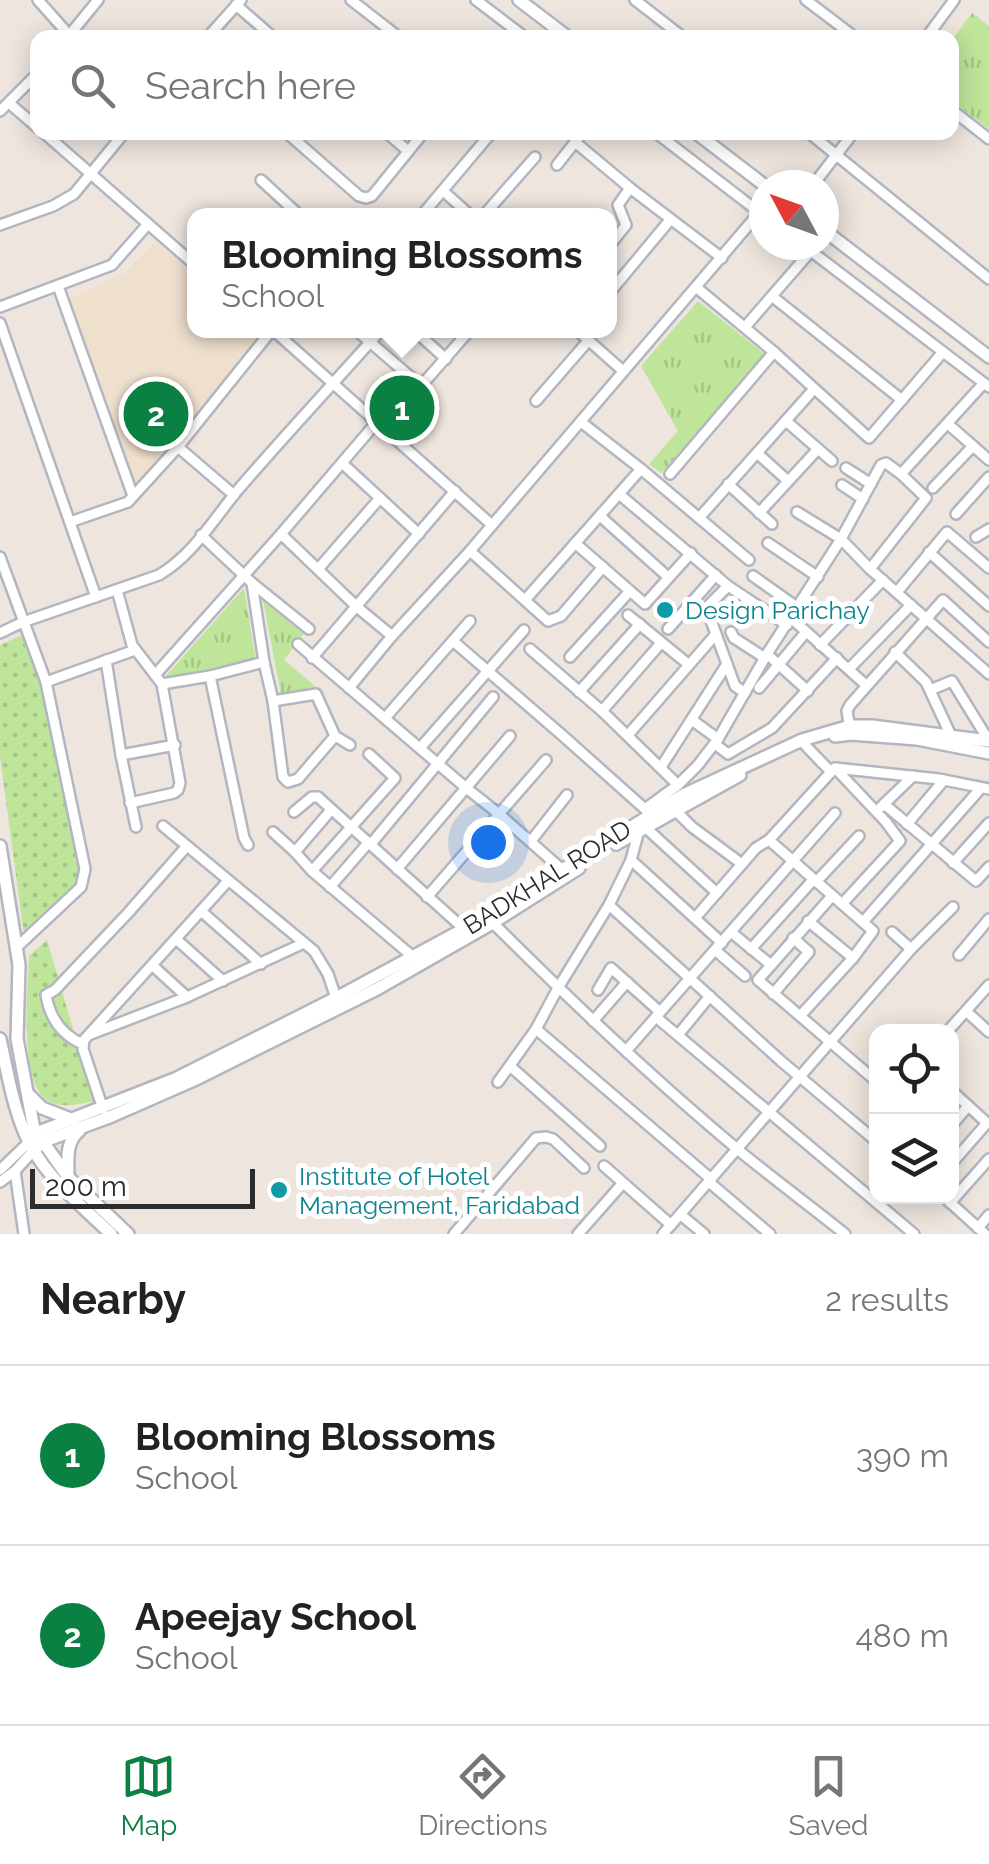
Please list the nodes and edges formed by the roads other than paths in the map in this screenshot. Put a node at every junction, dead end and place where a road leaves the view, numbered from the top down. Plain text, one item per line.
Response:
1 (38, 0) edge
2 (98, 0) edge
3 (352, 0) edge
4 (476, 0) edge
5 (519, 0) edge
6 (634, 0) edge
7 (806, 0) edge
8 (954, 0) edge
9 (238, 2) edge
10 (513, 28) joint
11 (63, 30) edge
12 (73, 30) edge
13 (214, 30) edge
14 (266, 30) edge
15 (390, 30) edge
16 (516, 30) edge
17 (558, 30) edge
18 (673, 30) edge
19 (845, 30) edge
20 (932, 30) edge
21 (30, 81) edge
22 (10, 103) junction
23 (0, 110) edge
24 (959, 116) edge
25 (30, 121) edge
26 (52, 140) edge
27 (118, 140) edge
28 (295, 140) edge
29 (395, 140) edge
30 (417, 140) edge
31 (485, 140) edge
32 (666, 140) edge
33 (705, 140) edge
34 (818, 140) edge
35 (848, 140) edge
36 (989, 140) edge
37 (576, 142) joint
38 (408, 151) junction
39 (837, 155) junction
40 (535, 157) dead end
41 (556, 165) dead end
42 (825, 170) edge
43 (90, 173) junction
44 (749, 173) edge
45 (261, 180) dead end
46 (630, 188) junction
47 (443, 192) junction
48 (749, 202) edge
49 (291, 208) edge
50 (429, 208) edge
51 (461, 208) edge
52 (491, 208) edge
53 (670, 220) junction
54 (148, 224) junction
55 (0, 225) edge
56 (749, 228) edge
57 (617, 236) edge
58 (839, 242) edge
59 (722, 258) junction
60 (187, 259) edge
61 (799, 260) edge
62 (823, 260) edge
63 (989, 279) edge
64 (617, 284) edge
65 (58, 286) junction
66 (697, 288) junction
67 (773, 297) junction
68 (1, 302) edge
69 (0, 323) edge
70 (745, 327) junction
71 (267, 338) edge
72 (282, 338) edge
73 (365, 338) edge
74 (374, 338) edge
75 (423, 338) edge
76 (462, 338) edge
77 (588, 340) joint
78 (370, 342) junction
79 (774, 352) junction
80 (944, 352) junction
81 (989, 357) edge
82 (446, 359) junction
83 (623, 371) junction
84 (333, 384) junction
85 (986, 385) edge
86 (814, 389) junction
87 (902, 400) junction
88 (536, 401) dead end
89 (786, 421) junction
90 (580, 422) junction
91 (376, 423) junction
92 (948, 424) junction
93 (973, 446) junction
94 (178, 447) junction
95 (818, 449) junction
96 (757, 453) junction
97 (989, 460) edge
98 (832, 461) dead end
99 (342, 463) junction
100 (641, 468) junction
101 (846, 468) dead end
102 (670, 474) dead end
103 (901, 474) junction
104 (989, 477) edge
105 (788, 481) junction
106 (728, 484) junction
107 (872, 484) junction
108 (842, 485) dead end
109 (933, 488) dead end
110 (455, 491) junction
111 (619, 494) junction
112 (234, 495) junction
113 (133, 496) junction
114 (380, 498) junction
115 (862, 499) junction
116 (797, 512) dead end
117 (759, 513) junction
118 (600, 516) junction
119 (699, 518) junction
120 (70, 522) junction
121 (952, 523) junction
122 (772, 524) dead end
123 (492, 525) junction
124 (989, 529) edge
125 (281, 534) junction
126 (419, 534) junction
127 (201, 536) junction
128 (976, 537) dead end
129 (842, 540) junction
130 (575, 543) junction
131 (768, 543) dead end
132 (470, 551) junction
133 (930, 552) junction
134 (691, 553) junction
135 (0, 557) edge
136 (749, 560) dead end
137 (604, 567) junction
138 (319, 568) junction
139 (989, 568) edge
140 (870, 569) junction
141 (243, 575) junction
142 (716, 576) junction
143 (753, 576) dead end
144 (668, 577) junction
145 (818, 577) junction
146 (884, 580) junction
147 (252, 583) junction
148 (728, 586) junction
149 (117, 590) junction
150 (630, 590) junction
151 (897, 592) junction
152 (96, 597) junction
153 (525, 600) junction
154 (911, 605) junction
155 (357, 606) junction
156 (989, 606) edge
157 (798, 608) junction
158 (628, 615) dead end
159 (926, 619) junction
160 (470, 620) dead end
161 (23, 622) junction
162 (789, 622) junction
163 (640, 624) junction
164 (309, 629) dead end
165 (524, 630) dead end
166 (668, 630) dead end
167 (1, 631) edge
168 (732, 632) dead end
169 (806, 632) junction
170 (716, 634) junction
171 (392, 636) junction
172 (453, 642) junction
173 (989, 642) edge
174 (661, 643) junction
175 (298, 644) dead end
176 (820, 645) junction
177 (135, 650) junction
178 (530, 650) dead end
179 (896, 652) junction
180 (766, 656) junction
181 (570, 657) dead end
182 (312, 658) junction
183 (837, 658) junction
184 (106, 660) junction
185 (264, 662) junction
186 (688, 664) junction
187 (727, 664) junction
188 (779, 665) junction
189 (849, 669) junction
190 (487, 671) junction
191 (989, 674) edge
192 (210, 676) junction
193 (159, 680) junction
194 (46, 682) junction
195 (866, 685) junction
196 (349, 688) junction
197 (759, 688) dead end
198 (808, 690) junction
199 (930, 690) junction
200 (578, 692) junction
201 (745, 693) junction
202 (494, 696) dead end
203 (273, 701) junction
204 (602, 711) junction
205 (385, 718) junction
206 (692, 720) junction
207 (850, 729) junction
208 (628, 735) junction
209 (335, 736) junction
210 (510, 736) dead end
211 (716, 741) junction
212 (954, 741) junction
213 (989, 741) edge
214 (350, 744) dead end
215 (805, 744) junction
216 (175, 745) junction
217 (420, 748) junction
218 (989, 753) edge
219 (369, 754) dead end
220 (121, 755) junction
221 (546, 760) dead end
222 (438, 764) junction
223 (661, 767) junction
224 (833, 770) junction
225 (913, 776) junction
226 (944, 780) junction
227 (678, 785) junction
228 (465, 788) junction
229 (985, 789) edge
230 (568, 794) dead end
231 (130, 803) junction
232 (884, 804) junction
233 (331, 810) junction
234 (674, 810) junction
235 (294, 812) dead end
236 (875, 812) junction
237 (835, 813) dead end
238 (499, 814) junction
239 (650, 814) junction
240 (989, 823) edge
241 (907, 824) junction
242 (164, 826) dead end
243 (136, 827) dead end
244 (352, 827) junction
245 (642, 828) junction
246 (273, 832) dead end
247 (859, 836) dead end
248 (769, 840) junction
249 (531, 841) junction
250 (370, 843) junction
251 (931, 844) junction
252 (248, 845) dead end
253 (0, 846) edge
254 (188, 846) junction
255 (295, 852) junction
256 (632, 860) junction
257 (792, 862) junction
258 (953, 863) junction
259 (742, 864) junction
260 (989, 868) edge
261 (396, 869) junction
262 (312, 871) junction
263 (565, 872) junction
264 (228, 881) junction
265 (814, 881) junction
266 (330, 887) junction
267 (717, 893) junction
268 (832, 896) junction
269 (427, 897) junction
270 (842, 904) junction
271 (609, 905) junction
272 (952, 907) dead end
273 (201, 911) junction
274 (695, 918) junction
275 (989, 919) edge
276 (808, 921) junction
277 (493, 922) junction
278 (863, 922) junction
279 (464, 930) junction
280 (731, 932) junction
281 (892, 932) dead end
282 (793, 938) junction
283 (176, 940) junction
284 (304, 943) junction
285 (718, 946) junction
286 (17, 947) junction
287 (751, 949) junction
288 (911, 949) junction
289 (959, 955) dead end
290 (412, 956) junction
291 (853, 958) junction
292 (260, 964) junction
293 (153, 966) junction
294 (771, 966) junction
295 (744, 976) dead end
296 (690, 978) junction
297 (223, 981) junction
298 (627, 982) junction
299 (989, 986) edge
300 (558, 988) junction
301 (598, 990) dead end
302 (774, 994) junction
303 (710, 996) junction
304 (186, 998) junction
305 (336, 998) junction
306 (966, 1012) junction
307 (658, 1014) junction
308 (800, 1016) junction
309 (593, 1021) junction
310 (955, 1024) edge
311 (536, 1029) junction
312 (989, 1032) edge
313 (678, 1035) junction
314 (0, 1039) edge
315 (86, 1039) junction
316 (831, 1042) junction
317 (626, 1051) junction
318 (510, 1066) junction
319 (869, 1075) edge
320 (800, 1077) junction
321 (498, 1082) dead end
322 (26, 1092) junction
323 (959, 1098) edge
324 (968, 1106) junction
325 (105, 1113) junction
326 (769, 1113) junction
327 (959, 1117) edge
328 (72, 1120) junction
329 (86, 1125) junction
330 (869, 1134) edge
331 (35, 1142) junction
332 (600, 1146) dead end
333 (738, 1149) junction
334 (959, 1154) edge
335 (989, 1159) edge
336 (604, 1166) dead end
337 (584, 1168) dead end
338 (0, 1170) edge
339 (15, 1171) junction
340 (68, 1177) junction
341 (710, 1180) junction
342 (0, 1182) edge
343 (624, 1183) junction
344 (959, 1188) edge
345 (951, 1204) edge
346 (681, 1215) junction
347 (989, 1215) edge
348 (671, 1224) junction
349 (981, 1231) edge
350 (24, 1234) edge
351 (111, 1234) edge
352 (128, 1234) edge
353 (454, 1234) edge
354 (578, 1234) edge
355 (662, 1234) edge
356 (704, 1234) edge
357 (770, 1234) edge
358 (845, 1234) edge
359 (914, 1234) edge

1 - 11 street
2 - 12 street
3 - 15 street
4 - 10 street
5 - 17 street
6 - 18 street
7 - 19 street
8 - 20 street
9 - 13 street
9 - 14 street
10 - 16 street
21 - 22 street
22 - 23 street
22 - 25 street
24 - 36 street
26 - 43 street
27 - 43 street
28 - 38 street
29 - 38 street
30 - 38 street
31 - 47 street
32 - 48 street
33 - 44 street
34 - 39 street
35 - 39 street
37 - 41 street
37 - 46 street
39 - 42 street
39 - 63 street
40 - 52 street
43 - 54 street
43 - 55 street
45 - 49 street
46 - 53 street
46 - 57 street
47 - 50 street
47 - 51 street
53 - 59 street
53 - 64 street
54 - 60 street
54 - 65 street
56 - 59 street
58 - 81 street
59 - 66 street
61 - 67 street
62 - 80 street
65 - 68 street
65 - 113 street
66 - 70 street
66 - 83 street
67 - 70 street
67 - 87 street
69 - 120 street
70 - 79 street
71 - 94 street
72 - 84 street
73 - 78 street
74 - 78 street
75 - 82 street
76 - 82 street
77 - 83 street
77 - 88 street
78 - 82 street
78 - 84 street
79 - 86 street
79 - 102 street
80 - 85 street
80 - 87 street
83 - 90 street
84 - 91 street
84 - 112 street
85 - 92 street
86 - 87 street
86 - 89 street
89 - 95 street
89 - 96 street
90 - 100 street
90 - 123 street
91 - 99 street
91 - 110 street
92 - 93 street
92 - 103 street
93 - 97 street
93 - 109 street
94 - 112 street
94 - 113 street
95 - 98 street
95 - 105 street
96 - 105 street
96 - 106 street
99 - 114 street
99 - 125 street
100 - 111 street
100 - 119 street
101 - 107 street
103 - 107 street
103 - 140 street
104 - 121 street
105 - 117 street
106 - 117 street
106 - 119 street
107 - 115 street
108 - 115 street
110 - 123 street
110 - 126 street
111 - 118 street
111 - 134 street
112 - 127 street
113 - 120 street
114 - 126 street
114 - 138 street
115 - 129 street
116 - 129 street
117 - 122 street
118 - 130 street
118 - 144 street
119 - 136 street
120 - 152 street
121 - 133 street
121 - 139 street
123 - 132 street
124 - 128 street
125 - 138 street
125 - 141 street
126 - 155 street
127 - 141 street
127 - 149 street
129 - 140 street
129 - 145 street
130 - 137 street
130 - 153 street
131 - 145 street
132 - 153 street
132 - 171 street
133 - 151 street
133 - 156 street
134 - 142 street
134 - 144 street
135 - 161 street
137 - 150 street
137 - 153 street
138 - 155 street
140 - 146 street
141 - 147 street
141 - 193 street
142 - 148 street
142 - 166 street
143 - 157 street
144 - 150 street
145 - 157 street
146 - 151 street
146 - 176 street
147 - 164 street
147 - 185 street
148 - 162 street
148 - 170 street
149 - 152 street
149 - 177 street
150 - 181 street
151 - 154 street
152 - 161 street
154 - 159 street
154 - 189 street
155 - 171 street
155 - 182 street
157 - 162 street
158 - 163 street
159 - 173 street
159 - 179 street
159 - 191 street
160 - 172 street
161 - 167 street
161 - 194 street
162 - 169 street
162 - 180 street
163 - 174 street
163 - 200 street
165 - 190 street
168 - 180 street
169 - 176 street
169 - 188 street
170 - 186 street
170 - 187 street
171 - 196 street
172 - 190 street
172 - 205 street
174 - 186 street
174 - 204 street
175 - 182 street
176 - 183 street
177 - 184 street
177 - 193 street
178 - 200 street
179 - 195 street
179 - 199 street
180 - 188 street
180 - 201 street
182 - 196 street
183 - 189 street
183 - 198 street
184 - 194 street
184 - 220 street
185 - 192 street
185 - 203 street
186 - 208 street
187 - 201 street
187 - 206 street
188 - 197 street
188 - 198 street
189 - 195 street
190 - 217 street
190 - 239 street
192 - 193 street
192 - 252 street
193 - 216 street
194 - 286 street
195 - 207 street
196 - 205 street
198 - 211 street
199 - 212 street
199 - 213 street
200 - 204 street
201 - 211 street
202 - 222 street
203 - 209 street
203 - 209 street
204 - 208 street
205 - 217 street
206 - 211 street
206 - 223 street
207 - 212 street, BADKHAL ROAD
207 - 215 street, BADKHAL ROAD
207 - 239 street, BADKHAL ROAD
208 - 223 street
209 - 214 street
210 - 228 street
211 - 227 street
212 - 213 street, BADKHAL ROAD
212 - 218 street, BADKHAL ROAD
215 - 224 street
215 - 234 street, BADKHAL ROAD
216 - 220 street
216 - 231 street
217 - 222 street
219 - 244 street
220 - 231 street
221 - 238 street
222 - 228 street
222 - 250 street
223 - 227 street
224 - 225 street
224 - 236 street
224 - 248 street
225 - 226 street
225 - 232 street
226 - 229 street
226 - 241 street
227 - 239 street
228 - 238 street
228 - 261 street
229 - 251 street
230 - 249 street
231 - 243 street
232 - 236 street
232 - 241 street
233 - 235 street
233 - 244 street
233 - 255 street
234 - 239 street, BADKHAL ROAD
234 - 259 street
236 - 270 street
237 - 257 street
238 - 249 street
238 - 269 street
239 - 245 street, BADKHAL ROAD
239 - 263 street, BADKHAL ROAD
240 - 258 street
241 - 251 street
242 - 254 street
244 - 250 street
244 - 262 street
245 - 256 street
245 - 263 street, BADKHAL ROAD
245 - 267 street
246 - 255 street
247 - 265 street
248 - 257 street
248 - 259 street
249 - 263 street
250 - 261 street
250 - 266 street
251 - 258 street
251 - 278 street
253 - 286 street
254 - 264 street
254 - 315 street
255 - 262 street
256 - 271 street
256 - 274 street
257 - 265 street
257 - 280 street
258 - 260 street
259 - 267 street
261 - 269 street
262 - 266 street
263 - 277 street, BADKHAL ROAD
263 - 279 street, BADKHAL ROAD
264 - 273 street
264 - 284 street
265 - 268 street
265 - 287 street
266 - 290 street
267 - 274 street
268 - 270 street
268 - 276 street
269 - 279 street
270 - 278 street
271 - 296 street
271 - 300 street
272 - 288 street
273 - 283 street
273 - 292 street
274 - 285 street
275 - 289 street
276 - 282 street
276 - 291 street
277 - 300 street
277 - 325 street, BADKHAL ROAD
278 - 291 street
279 - 290 street, BADKHAL ROAD
280 - 285 street
280 - 287 street
281 - 288 street
282 - 294 street
282 - 302 street
283 - 293 street
283 - 297 street
284 - 292 street
284 - 305 street
285 - 295 street
285 - 296 street
286 - 322 street
287 - 294 street
288 - 316 street
290 - 305 street, BADKHAL ROAD
291 - 308 street
292 - 297 street
293 - 304 street
293 - 315 street
294 - 302 street
296 - 303 street
296 - 307 street
297 - 304 street
298 - 301 street
298 - 307 street
298 - 309 street
299 - 306 street
300 - 309 street
300 - 311 street
302 - 308 street
303 - 313 street
303 - 320 street
304 - 315 street
305 - 325 street, BADKHAL ROAD
306 - 310 street
306 - 312 street
307 - 313 street
307 - 317 street
308 - 316 street
309 - 317 street
311 - 318 street
311 - 341 street
313 - 326 street
314 - 331 street
315 - 325 street
316 - 319 street
316 - 320 street
317 - 333 street
318 - 321 street
318 - 332 street
320 - 326 street
320 - 330 street
322 - 328 street
322 - 331 street
323 - 324 street
324 - 327 street
324 - 334 street
325 - 328 street
325 - 329 street
326 - 333 street
326 - 359 street
328 - 331 street
329 - 331 street
329 - 340 street
331 - 338 street
331 - 339 street
331 - 340 street
331 - 351 street
333 - 341 street
333 - 358 street
335 - 344 street
336 - 343 street
337 - 353 street
339 - 342 street
339 - 350 street
340 - 352 street
341 - 346 street
341 - 357 street
343 - 348 street
343 - 354 street
345 - 349 street
346 - 348 street
346 - 356 street
347 - 349 street
348 - 355 street

